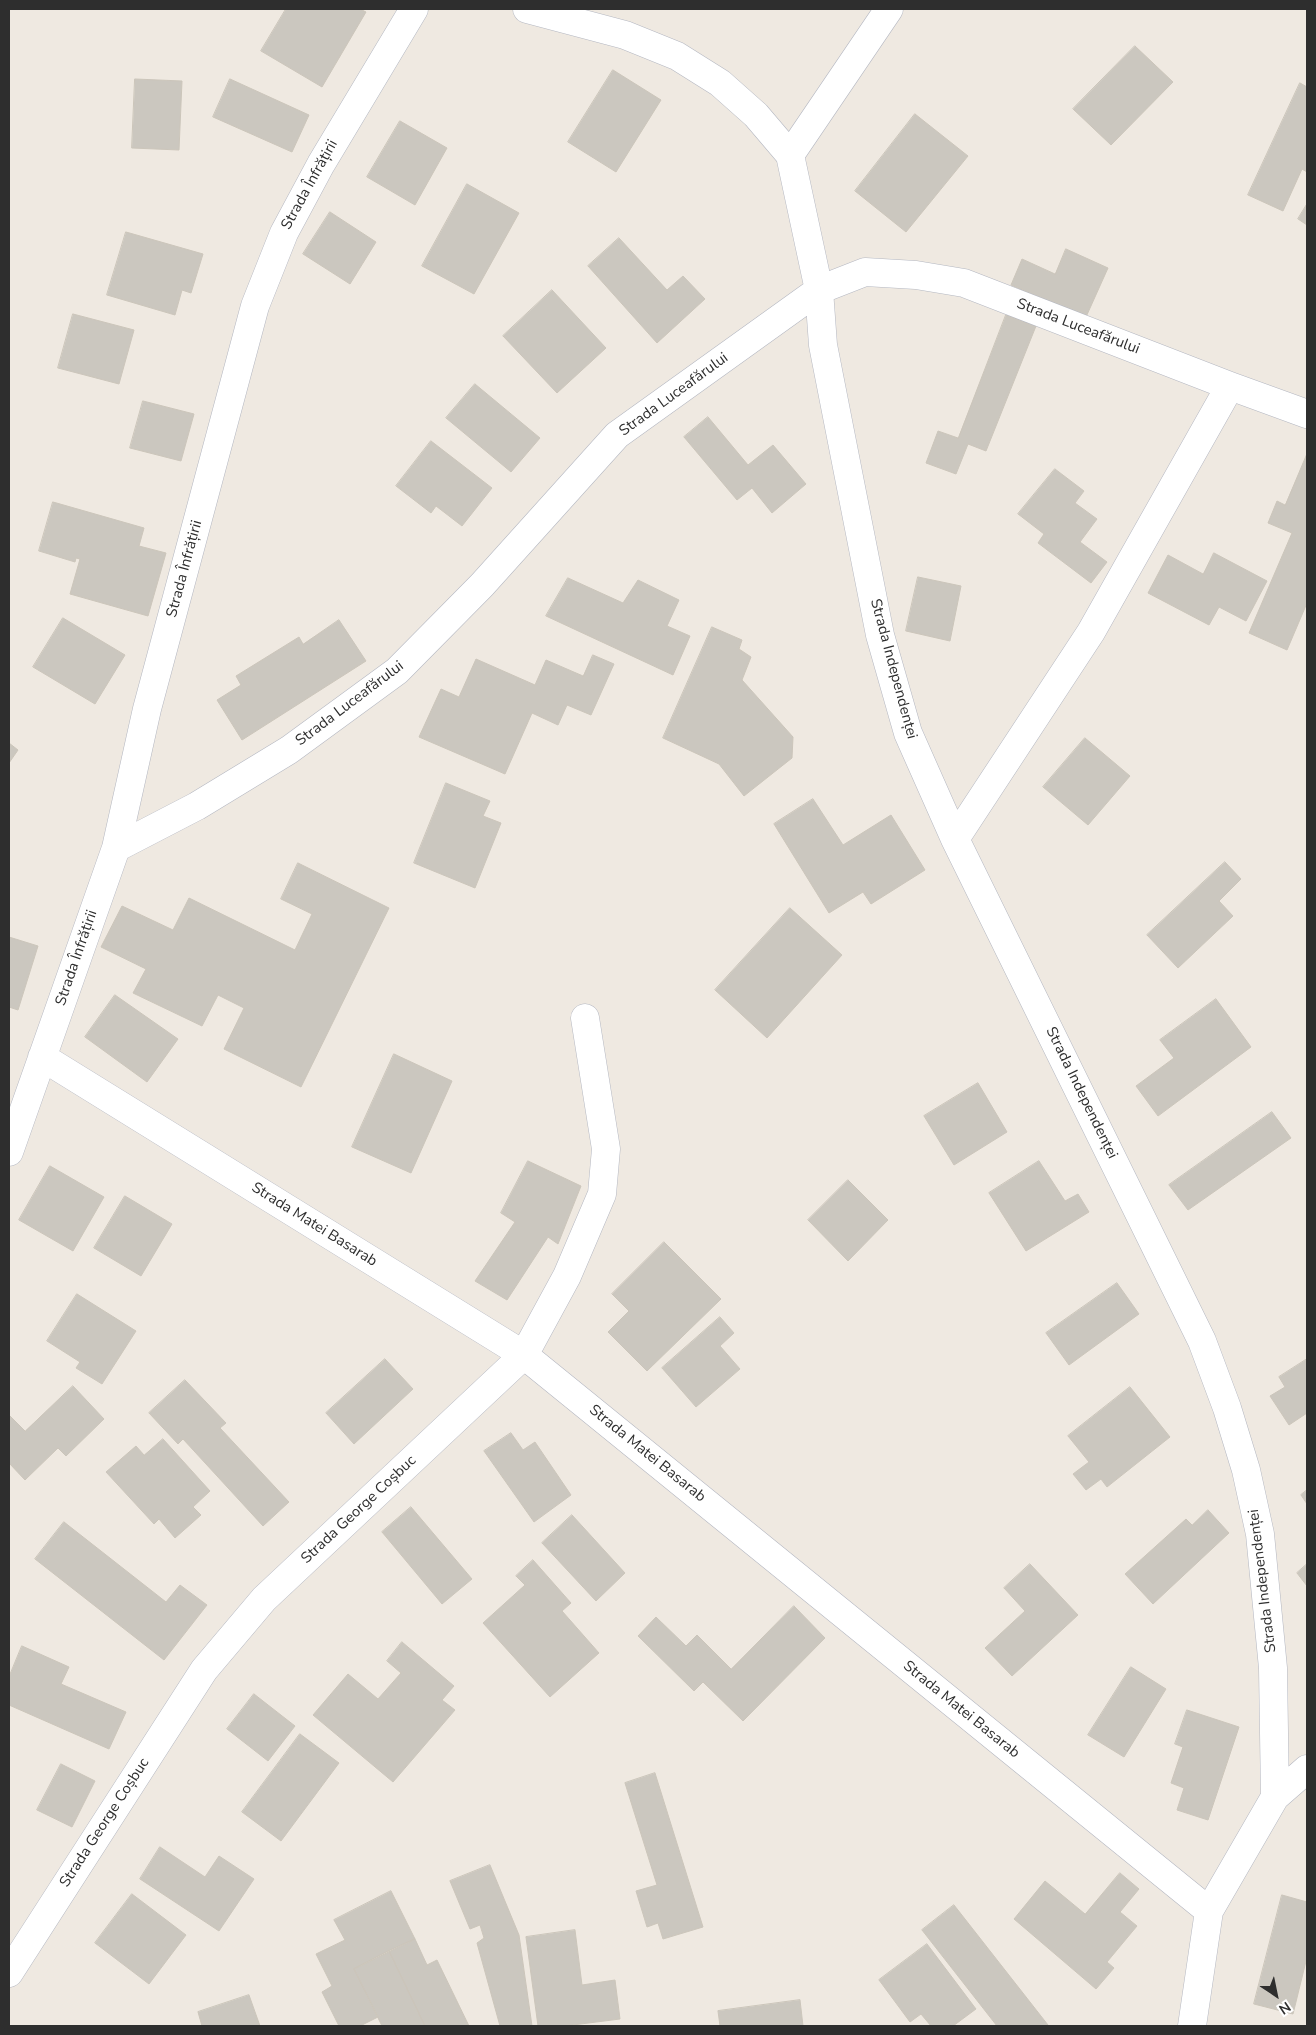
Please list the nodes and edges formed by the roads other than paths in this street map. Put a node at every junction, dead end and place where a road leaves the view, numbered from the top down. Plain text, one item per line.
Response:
1 (414, 9) edge
2 (527, 9) edge
3 (889, 9) edge
4 (790, 155) junction
5 (819, 290) junction
6 (1230, 386) junction
7 (1307, 414) edge
8 (955, 839) junction
9 (116, 848) junction
10 (585, 1018) dead end
11 (42, 1056) junction
12 (9, 1152) edge
13 (524, 1355) junction
14 (1307, 1769) edge
15 (1274, 1797) junction
16 (1209, 1911) junction
17 (9, 1972) edge
18 (1192, 2026) edge

1 - 9 street, Strada Înfrățirii
2 - 4 street, Strada Independenței
3 - 4 street
4 - 5 street, Strada Independenței
5 - 6 street, Strada Luceafărului
5 - 8 street, Strada Independenței
5 - 9 street, Strada Luceafărului
6 - 7 street, Strada Luceafărului
6 - 8 street
8 - 15 street, Strada Independenței
9 - 11 street, Strada Înfrățirii
10 - 13 street, Strada George Coșbuc
11 - 12 street, Strada Înfrățirii
11 - 13 street, Strada Matei Basarab
13 - 16 street, Strada Matei Basarab
13 - 17 street, Strada George Coșbuc
14 - 15 street
15 - 16 street
16 - 18 street

